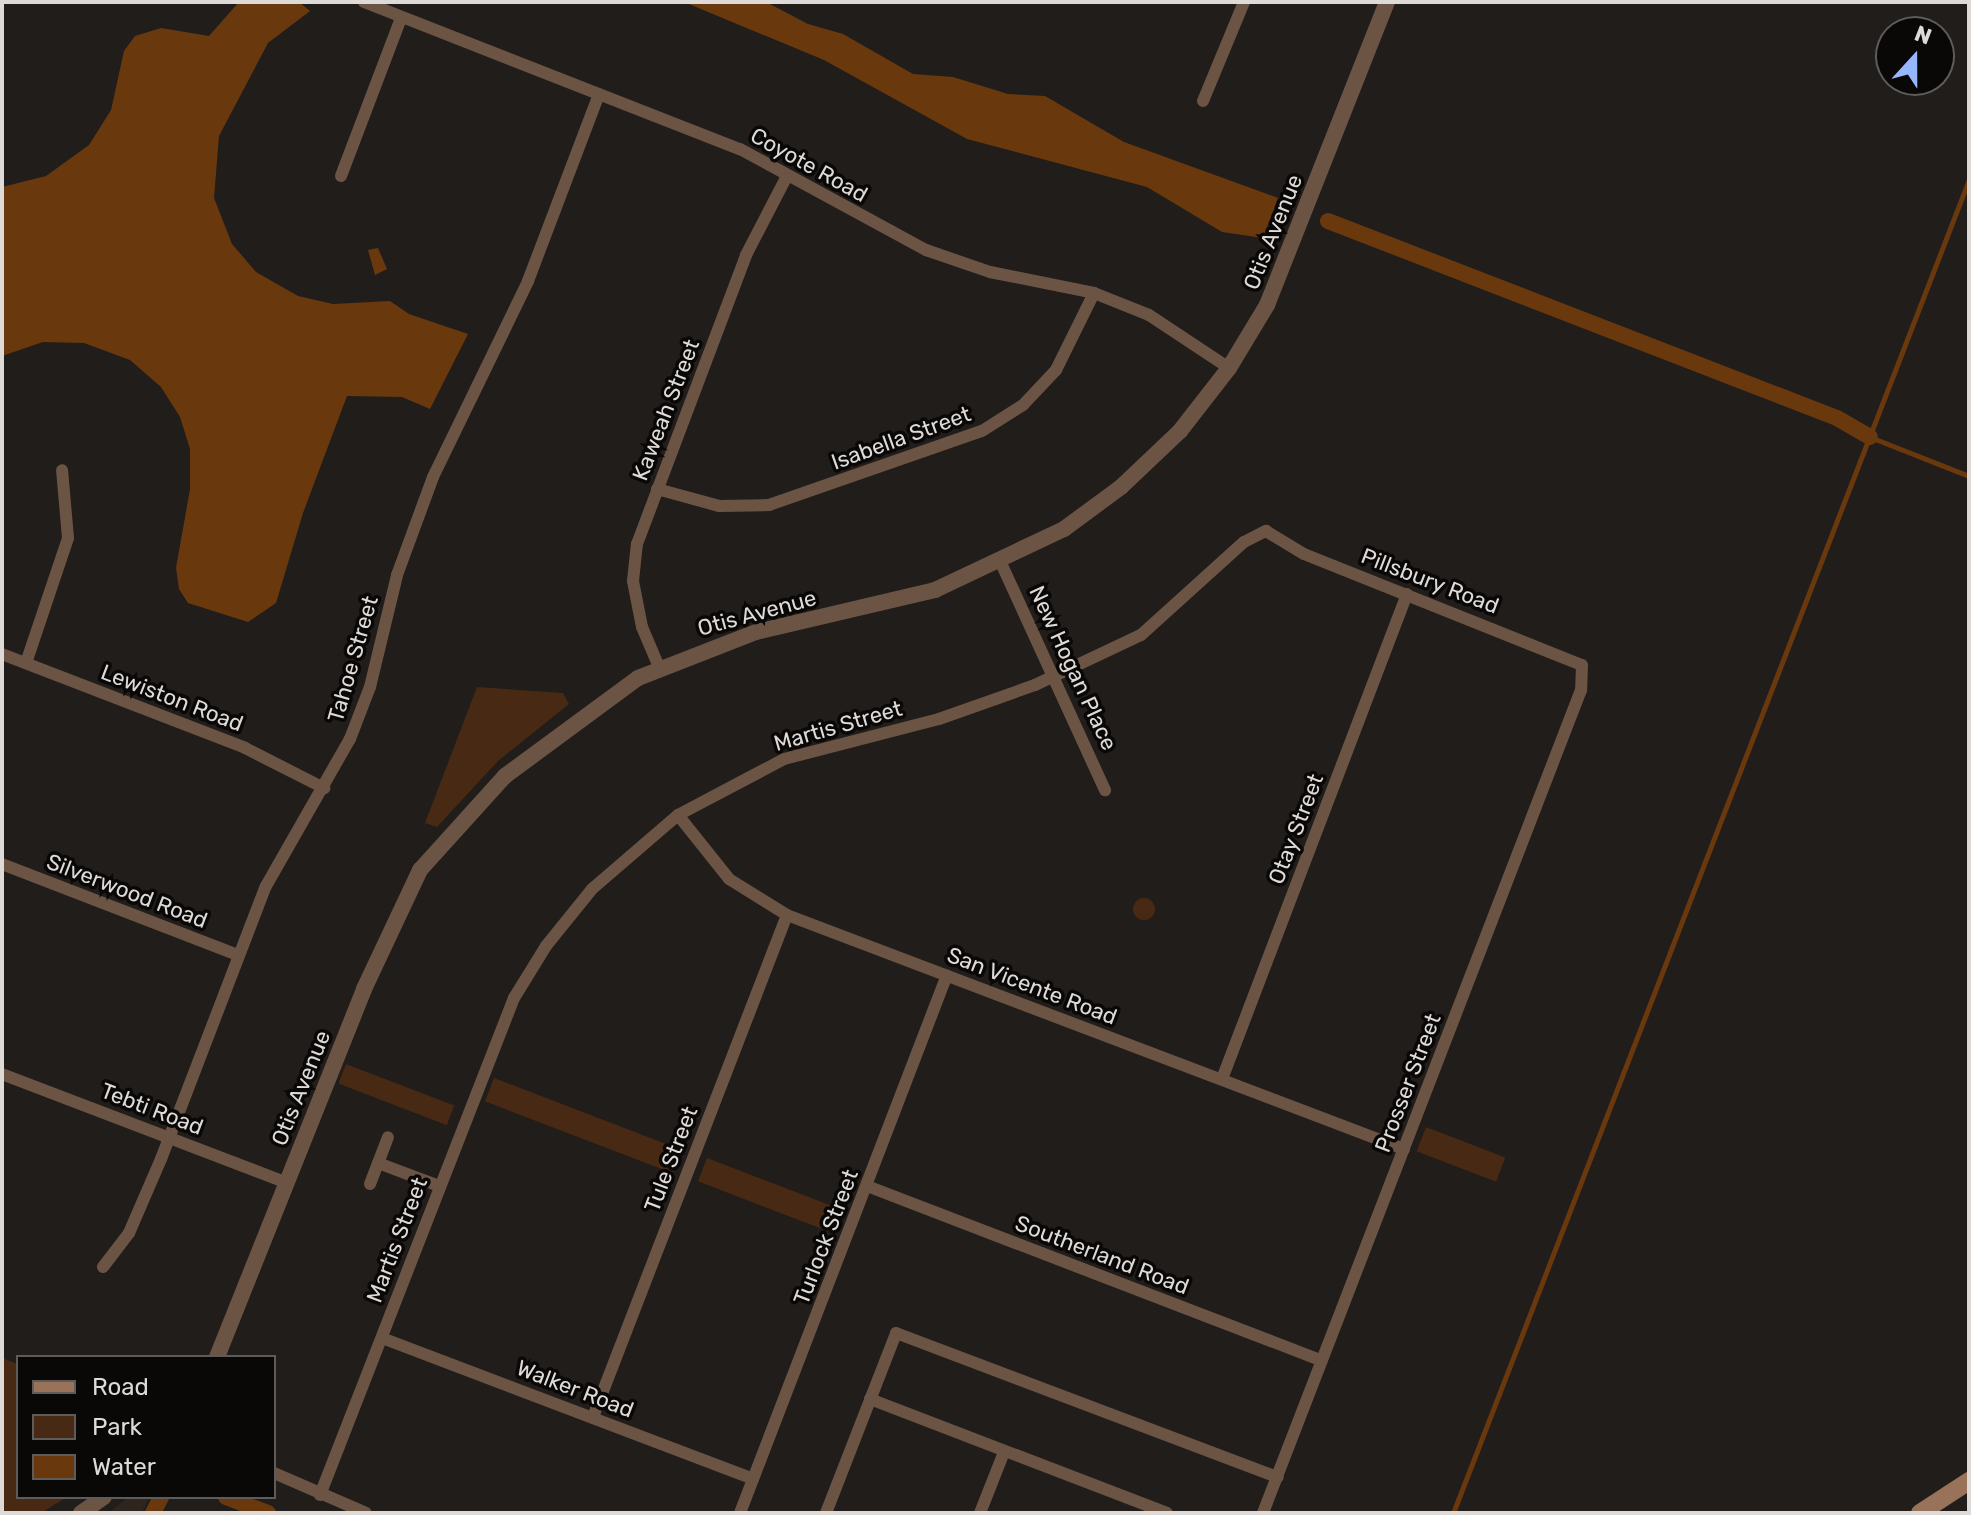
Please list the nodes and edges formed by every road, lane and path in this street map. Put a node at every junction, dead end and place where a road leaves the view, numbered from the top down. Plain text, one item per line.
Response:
1 (364, 2) edge
2 (1244, 2) edge
3 (1387, 2) edge
4 (401, 18) junction
5 (599, 94) junction
6 (1203, 101) dead end
7 (341, 176) dead end
8 (787, 176) junction
9 (1094, 293) junction
10 (1229, 368) junction
11 (62, 470) dead end
12 (657, 489) junction
13 (1266, 531) joint
14 (1001, 563) junction
15 (1407, 594) junction
16 (2, 654) edge
17 (26, 663) junction
18 (1582, 665) joint
19 (659, 667) junction
20 (1056, 674) junction
21 (324, 788) junction
22 (1105, 790) dead end
23 (678, 815) junction
24 (2, 864) edge
25 (787, 915) junction
26 (238, 955) junction
27 (947, 975) junction
28 (2, 1074) edge
29 (1222, 1079) junction
30 (388, 1137) dead end
31 (169, 1138) junction
32 (1404, 1149) junction
33 (378, 1163) junction
34 (287, 1183) junction
35 (370, 1184) dead end
36 (439, 1186) junction
37 (867, 1186) junction
38 (103, 1267) dead end
39 (382, 1338) junction
40 (218, 1355) edge
41 (1322, 1361) junction
42 (870, 1399) junction
43 (593, 1417) junction
44 (1004, 1452) junction
45 (276, 1474) edge
46 (1278, 1477) junction
47 (753, 1479) junction
48 (1969, 1481) edge
49 (320, 1495) junction
50 (101, 1499) edge
51 (81, 1513) edge
52 (366, 1513) edge
53 (740, 1513) edge
54 (826, 1513) edge
55 (980, 1513) edge
56 (1167, 1513) edge
57 (1263, 1513) edge
58 (1920, 1513) edge

1 - 4 street, Coyote Road
2 - 6 street
3 - 10 street, Otis Avenue
4 - 5 street, Coyote Road
4 - 7 street
5 - 8 street, Coyote Road
5 - 21 street, Tahoe Street
8 - 9 street, Coyote Road
8 - 12 street, Kaweah Street
9 - 10 street, Coyote Road
9 - 12 street, Isabella Street
10 - 14 street, Otis Avenue
11 - 17 street
12 - 19 street, Kaweah Street
13 - 15 street, Pillsbury Road
13 - 20 street, Martis Street
14 - 19 street, Otis Avenue
14 - 20 street, New Hogan Place
15 - 18 street, Pillsbury Road
15 - 29 street, Otay Street
16 - 17 street, Lewiston Road
17 - 21 street, Lewiston Road
18 - 32 street, Prosser Street
19 - 34 street, Otis Avenue
20 - 22 street, New Hogan Place
20 - 23 street, Martis Street
21 - 26 street, Tahoe Street
23 - 25 street, San Vicente Road
23 - 36 street, Martis Street
24 - 26 street, Silverwood Road
25 - 27 street, San Vicente Road
25 - 43 street, Tule Street
26 - 31 street, Tahoe Street
27 - 29 street, San Vicente Road
27 - 37 street, Turlock Street
28 - 31 street, Tebti Road
29 - 32 street, San Vicente Road
30 - 33 street
31 - 34 street, Tebti Road
31 - 38 street, Tahoe Street
32 - 41 street, Prosser Street
33 - 35 street
33 - 36 street
34 - 40 street, Otis Avenue
36 - 39 street, Martis Street
37 - 41 street, Southerland Road
37 - 47 street, Turlock Street
39 - 43 street, Walker Road
39 - 49 street, Martis Street
41 - 46 street, Prosser Street
42 - 44 street
42 - 46 street
42 - 54 street
43 - 47 street, Walker Road
44 - 55 street
44 - 56 street
45 - 49 street
46 - 57 street, Prosser Street
47 - 53 street, Turlock Street
48 - 58 main road
49 - 52 street
50 - 51 street

